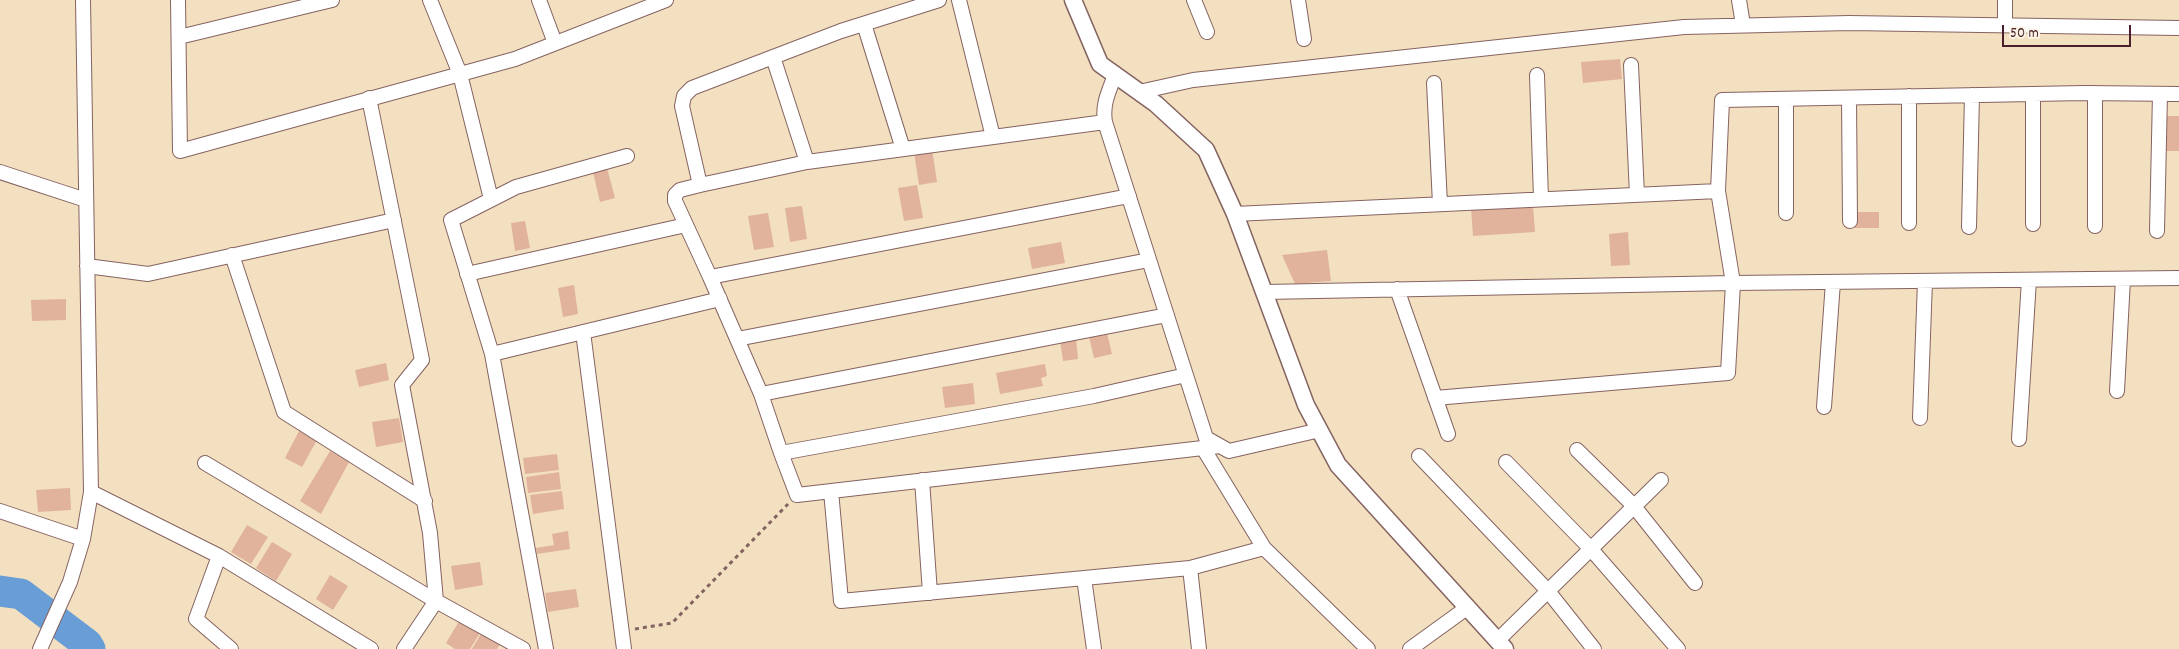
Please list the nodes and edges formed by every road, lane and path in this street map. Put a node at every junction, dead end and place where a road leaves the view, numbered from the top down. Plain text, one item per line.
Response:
1 (83, 0) edge
2 (178, 0) edge
3 (332, 0) edge
4 (430, 0) edge
5 (539, 0) edge
6 (666, 0) edge
7 (939, 0) edge
8 (959, 0) edge
9 (1073, 0) edge
10 (1194, 0) edge
11 (1298, 0) edge
12 (1739, 0) edge
13 (2005, 0) edge
14 (645, 4) edge
15 (864, 24) junction
16 (1743, 25) junction
17 (2005, 25) junction
18 (2179, 28) edge
19 (1207, 32) dead end
20 (179, 37) junction
21 (1304, 38) dead end
22 (555, 43) junction
23 (773, 57) junction
24 (1631, 65) dead end
25 (460, 74) junction
26 (1115, 75) junction
27 (1537, 75) dead end
28 (1434, 83) dead end
29 (1139, 92) junction
30 (2095, 93) junction
31 (2033, 94) junction
32 (2160, 94) junction
33 (2179, 94) edge
34 (1972, 95) junction
35 (1909, 96) junction
36 (369, 98) junction
37 (1850, 98) junction
38 (1786, 99) junction
39 (1105, 122) junction
40 (993, 136) junction
41 (903, 148) junction
42 (627, 156) dead end
43 (807, 162) junction
44 (0, 172) edge
45 (700, 186) junction
46 (1718, 191) junction
47 (1637, 195) junction
48 (1129, 196) junction
49 (491, 199) junction
50 (1541, 199) junction
51 (86, 200) junction
52 (1440, 204) junction
53 (1786, 213) dead end
54 (1235, 214) junction
55 (394, 220) junction
56 (1850, 221) dead end
57 (1909, 223) dead end
58 (2033, 224) dead end
59 (686, 225) junction
60 (2096, 226) dead end
61 (1969, 227) dead end
62 (2156, 231) dead end
63 (232, 255) junction
64 (1149, 260) junction
65 (87, 266) junction
66 (467, 274) junction
67 (710, 277) junction
68 (2179, 278) edge
69 (2123, 279) junction
70 (2029, 280) junction
71 (1926, 281) junction
72 (1833, 282) junction
73 (1733, 283) junction
74 (1396, 289) junction
75 (1265, 292) junction
76 (720, 299) junction
77 (1167, 316) junction
78 (583, 332) junction
79 (737, 339) junction
80 (492, 354) junction
81 (1186, 375) junction
82 (2117, 391) dead end
83 (761, 394) junction
84 (1435, 398) junction
85 (1824, 407) dead end
86 (1920, 418) dead end
87 (1320, 430) junction
88 (1448, 434) dead end
89 (2019, 439) dead end
90 (1220, 446) junction
91 (1203, 448) junction
92 (1577, 450) dead end
93 (781, 453) junction
94 (1419, 456) dead end
95 (1506, 462) dead end
96 (205, 463) dead end
97 (922, 480) junction
98 (1661, 480) dead end
99 (831, 491) junction
100 (91, 492) junction
101 (797, 495) junction
102 (424, 502) junction
103 (1633, 505) junction
104 (0, 511) edge
105 (83, 539) junction
106 (1264, 548) junction
107 (1590, 548) junction
108 (219, 556) junction
109 (1190, 568) junction
110 (1084, 578) junction
111 (1694, 582) dead end
112 (1548, 591) junction
113 (930, 593) junction
114 (436, 601) junction
115 (1468, 607) junction
116 (622, 631) junction
117 (1502, 645) edge
118 (40, 649) edge
119 (231, 649) edge
120 (371, 649) edge
121 (404, 649) edge
122 (523, 649) edge
123 (546, 649) edge
124 (624, 649) edge
125 (1094, 649) edge
126 (1199, 649) edge
127 (1368, 649) edge
128 (1410, 649) edge
129 (1594, 649) edge
130 (1678, 649) edge

1 - 51 street
2 - 20 street
3 - 20 street
4 - 25 street
5 - 22 street
6 - 14 street
7 - 15 street
8 - 40 street
9 - 26 street
10 - 19 street
11 - 21 street
12 - 16 street
13 - 17 street
14 - 22 street
15 - 23 street
15 - 41 street
16 - 17 street
16 - 29 street
17 - 18 street
20 - 36 street
22 - 25 street
23 - 43 street
23 - 45 street
24 - 47 street
25 - 36 street
25 - 49 street
26 - 29 street
26 - 39 street
27 - 50 street
28 - 52 street
29 - 54 street
30 - 31 street
30 - 32 street
30 - 60 street
31 - 34 street
31 - 58 street
32 - 33 street
32 - 62 street
34 - 35 street
34 - 61 street
35 - 37 street
35 - 57 street
36 - 55 street
37 - 38 street
37 - 56 street
38 - 46 street
38 - 53 street
39 - 40 street
39 - 48 street
40 - 41 street
41 - 43 street
42 - 49 street
43 - 45 street
44 - 51 street
45 - 59 street
46 - 47 street
46 - 73 street
47 - 50 street
48 - 64 street
48 - 67 street
49 - 66 street
50 - 52 street
51 - 65 street
52 - 54 street
54 - 75 street
55 - 63 street
55 - 102 street
59 - 66 street
59 - 67 street
63 - 65 street
63 - 102 street
64 - 77 street
64 - 79 street
65 - 100 street
66 - 80 street
67 - 76 street
68 - 69 street
69 - 70 street
69 - 82 street
70 - 71 street
70 - 89 street
71 - 72 street
71 - 86 street
72 - 73 street
72 - 85 street
73 - 74 street
73 - 84 street
74 - 75 street
74 - 84 street
75 - 87 street
76 - 78 street
76 - 79 street
77 - 81 street
77 - 83 street
78 - 80 street
78 - 116 street
79 - 83 street
80 - 123 street
81 - 90 street
81 - 93 street
83 - 93 street
84 - 88 street
87 - 90 street
87 - 115 street
90 - 91 street
91 - 97 street
91 - 106 street
92 - 103 street
93 - 101 street
94 - 112 street
95 - 107 street
96 - 114 street
97 - 99 street
97 - 113 street
98 - 103 street
99 - 101 street
99 - 113 street
100 - 105 street
100 - 108 street
101 - 116 path
102 - 114 street
103 - 107 street
103 - 111 street
104 - 105 street
105 - 118 street
106 - 109 street
106 - 127 street
107 - 112 street
107 - 130 street
108 - 119 street
108 - 120 street
109 - 110 street
109 - 126 street
110 - 113 street
110 - 125 street
112 - 117 street
112 - 129 street
114 - 121 street
114 - 122 street
115 - 117 street
115 - 128 street
116 - 124 street

